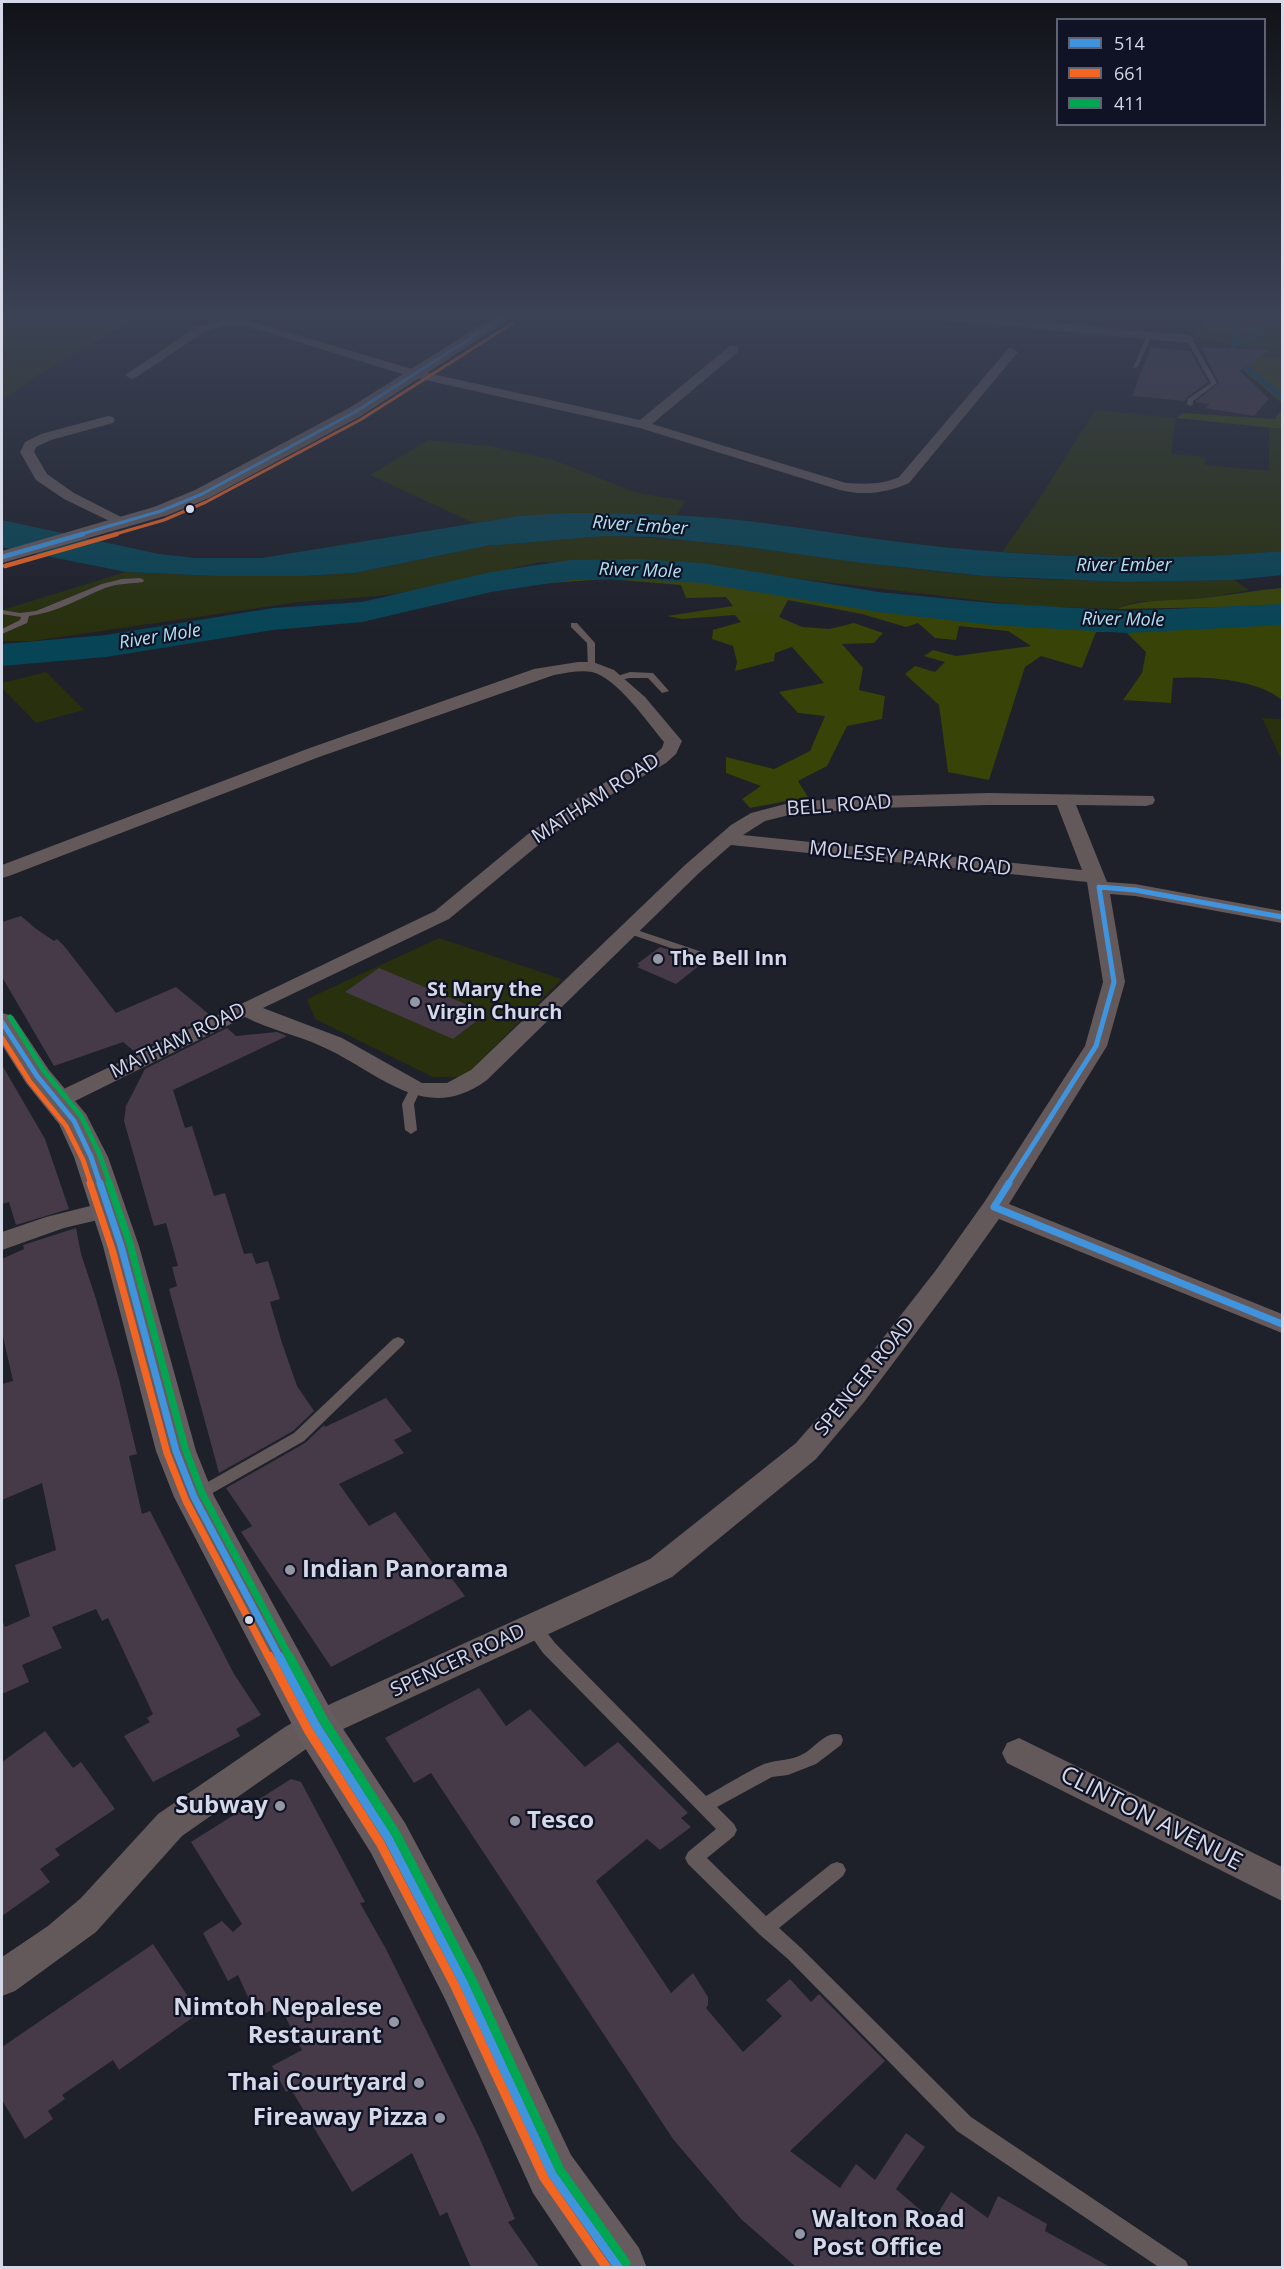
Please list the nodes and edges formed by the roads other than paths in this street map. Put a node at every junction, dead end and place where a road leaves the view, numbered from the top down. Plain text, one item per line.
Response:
1 (105, 421) edge
2 (339, 421) edge
3 (625, 421) edge
4 (648, 421) edge
5 (954, 421) edge
6 (643, 425) junction
7 (122, 523) junction
8 (10, 555) edge
9 (140, 580) dead end
10 (2, 612) edge
11 (25, 616) junction
12 (574, 625) dead end
13 (2, 632) edge
14 (592, 668) junction
15 (615, 678) junction
16 (665, 692) dead end
17 (1146, 800) dead end
18 (1065, 801) junction
19 (726, 839) junction
20 (2, 873) edge
21 (1097, 882) junction
22 (1282, 917) edge
23 (628, 930) junction
24 (698, 954) dead end
25 (246, 1008) junction
26 (2, 1022) edge
27 (415, 1089) junction
28 (57, 1101) junction
29 (411, 1130) dead end
30 (994, 1207) junction
31 (110, 1209) junction
32 (2, 1242) edge
33 (1282, 1324) edge
34 (398, 1342) dead end
35 (194, 1497) junction
36 (532, 1626) junction
37 (316, 1726) junction
38 (835, 1740) dead end
39 (1018, 1753) dead end
40 (706, 1805) junction
41 (837, 1870) dead end
42 (1282, 1885) edge
43 (765, 1928) junction
44 (2, 1978) edge
45 (619, 2268) edge
46 (1179, 2268) edge

1 - 7 street
2 - 7 main road
3 - 6 street
4 - 6 street
5 - 6 street
7 - 8 main road
9 - 11 lane
10 - 11 lane
11 - 13 lane
12 - 14 lane
14 - 15 street, MATHAM ROAD
14 - 20 street, MATHAM ROAD
15 - 16 lane
15 - 25 street, MATHAM ROAD
17 - 18 street, BELL ROAD
18 - 19 street, BELL ROAD
18 - 21 street, SPENCER ROAD
19 - 21 street, MOLESEY PARK ROAD
19 - 23 street, BELL ROAD
21 - 22 street, MOLESEY PARK ROAD
21 - 30 street, SPENCER ROAD
23 - 24 lane
23 - 27 street, BELL ROAD
25 - 27 street
25 - 28 street, MATHAM ROAD
26 - 28 main road
27 - 29 lane
28 - 31 main road
30 - 33 street
30 - 36 street, SPENCER ROAD
31 - 32 street
31 - 35 main road
34 - 35 lane
35 - 37 main road
36 - 37 street, SPENCER ROAD
36 - 40 lane
37 - 44 street, SPENCER ROAD
37 - 45 main road
38 - 40 lane
39 - 42 street, CLINTON AVENUE
40 - 43 lane
41 - 43 lane
43 - 46 lane

